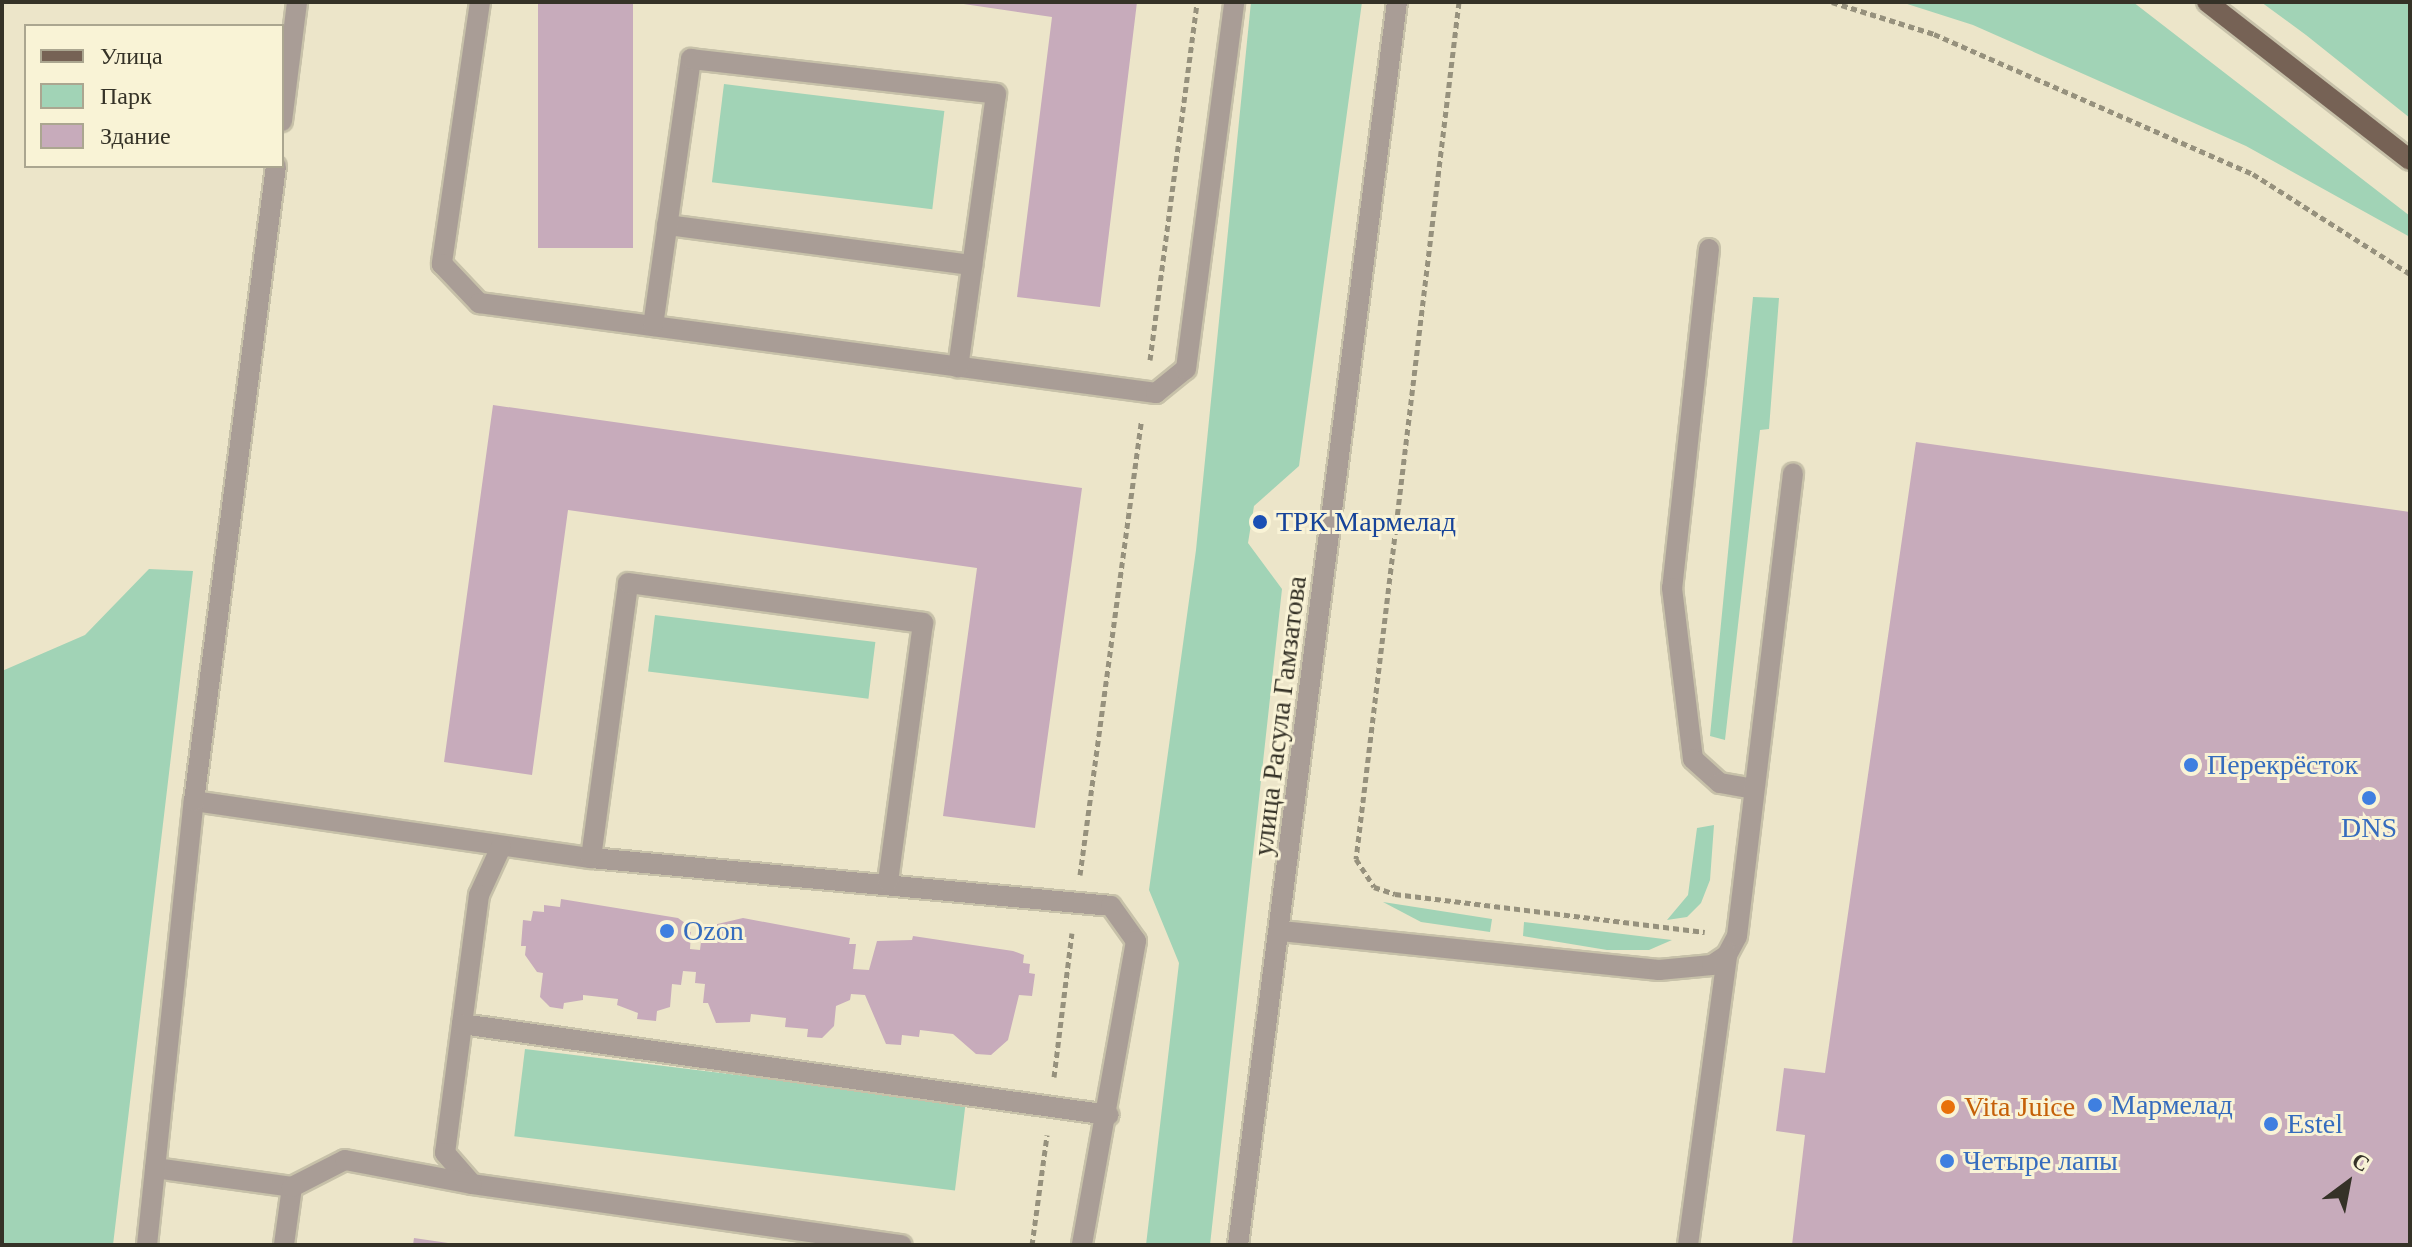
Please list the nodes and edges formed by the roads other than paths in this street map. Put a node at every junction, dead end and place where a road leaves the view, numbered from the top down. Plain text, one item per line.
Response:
1 (297, 2) edge
2 (480, 2) edge
3 (1234, 2) edge
4 (1397, 2) edge
5 (2207, 2) edge
6 (284, 105) edge
7 (2410, 160) edge
8 (276, 168) edge
9 (667, 225) junction
10 (1709, 249) dead end
11 (972, 265) junction
12 (653, 326) junction
13 (958, 367) junction
14 (1793, 473) dead end
15 (1753, 789) junction
16 (194, 801) junction
17 (501, 847) junction
18 (591, 858) junction
19 (888, 882) junction
20 (1281, 931) junction
21 (1727, 955) junction
22 (462, 1024) junction
23 (1109, 1115) junction
24 (155, 1168) junction
25 (472, 1184) junction
26 (292, 1187) junction
27 (147, 1245) edge
28 (284, 1245) edge
29 (902, 1245) edge
30 (1082, 1245) edge
31 (1238, 1245) edge
32 (1688, 1245) edge

1 - 6 street
2 - 12 street
3 - 13 street
4 - 20 street, улица Расула Гамзатова
5 - 7 main road
8 - 16 street
9 - 11 street
9 - 11 street
9 - 12 street
10 - 15 street
11 - 13 street
12 - 13 street
14 - 15 street
15 - 21 street
16 - 17 street
16 - 24 street
17 - 18 street
17 - 22 street
18 - 19 street
18 - 19 street
19 - 23 street
20 - 21 street
20 - 31 street, улица Расула Гамзатова
21 - 32 street
22 - 23 street
22 - 25 street
23 - 30 street
24 - 26 street
24 - 27 street
25 - 26 street
25 - 29 street
26 - 28 street

